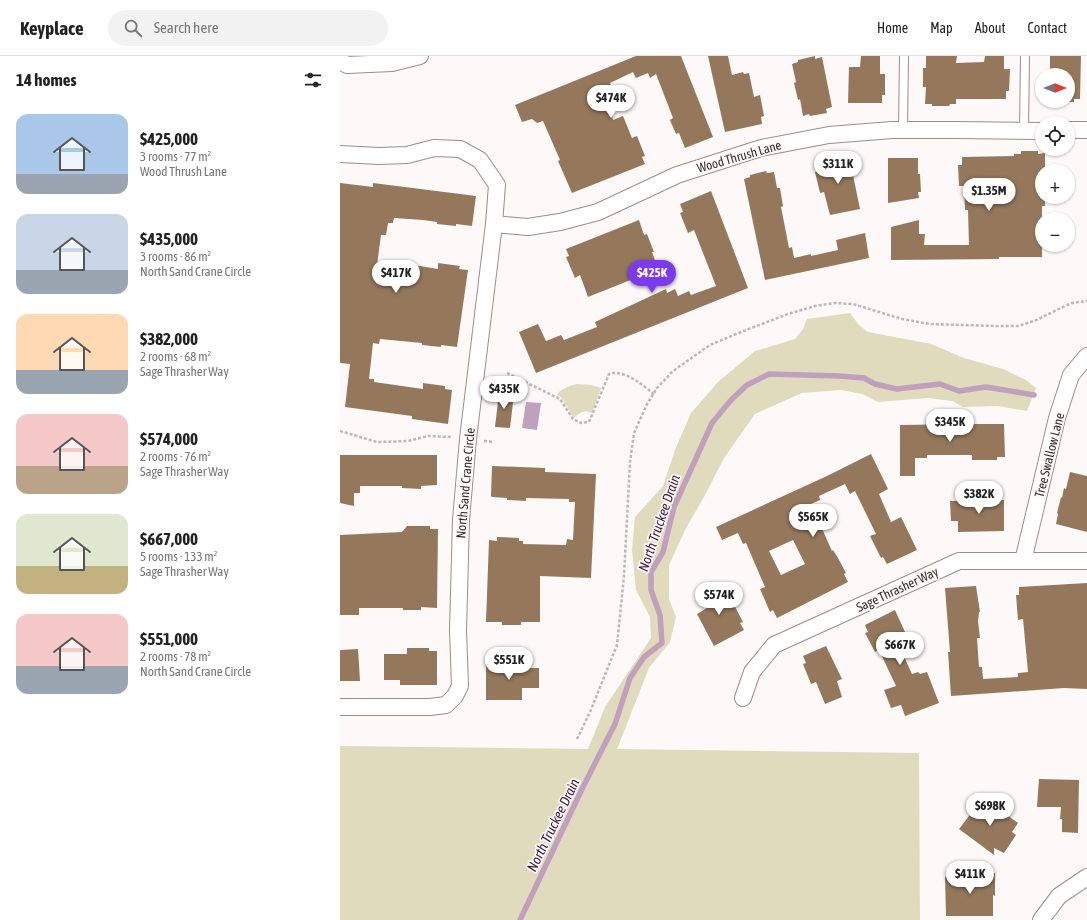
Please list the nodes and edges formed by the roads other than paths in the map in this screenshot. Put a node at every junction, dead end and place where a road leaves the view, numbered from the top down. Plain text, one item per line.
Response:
1 (420, 56) edge
2 (904, 56) edge
3 (1025, 56) edge
4 (340, 61) edge
5 (903, 130) junction
6 (1075, 130) edge
7 (1087, 130) edge
8 (1024, 131) junction
9 (1035, 131) edge
10 (340, 154) edge
11 (494, 224) junction
12 (1087, 356) edge
13 (1022, 561) junction
14 (1087, 561) edge
15 (743, 698) dead end
16 (340, 707) edge
17 (1087, 877) edge
18 (1041, 920) edge

1 - 4 street
2 - 5 lane
3 - 8 lane
5 - 8 street, Wood Thrush Lane
5 - 11 street, Wood Thrush Lane
6 - 7 street
8 - 9 street, Wood Thrush Lane
10 - 11 street, North Sand Crane Circle
11 - 16 street, North Sand Crane Circle
12 - 13 street, Tree Swallow Lane
13 - 14 street, Sage Thrasher Way
13 - 15 street, Sage Thrasher Way
17 - 18 street

